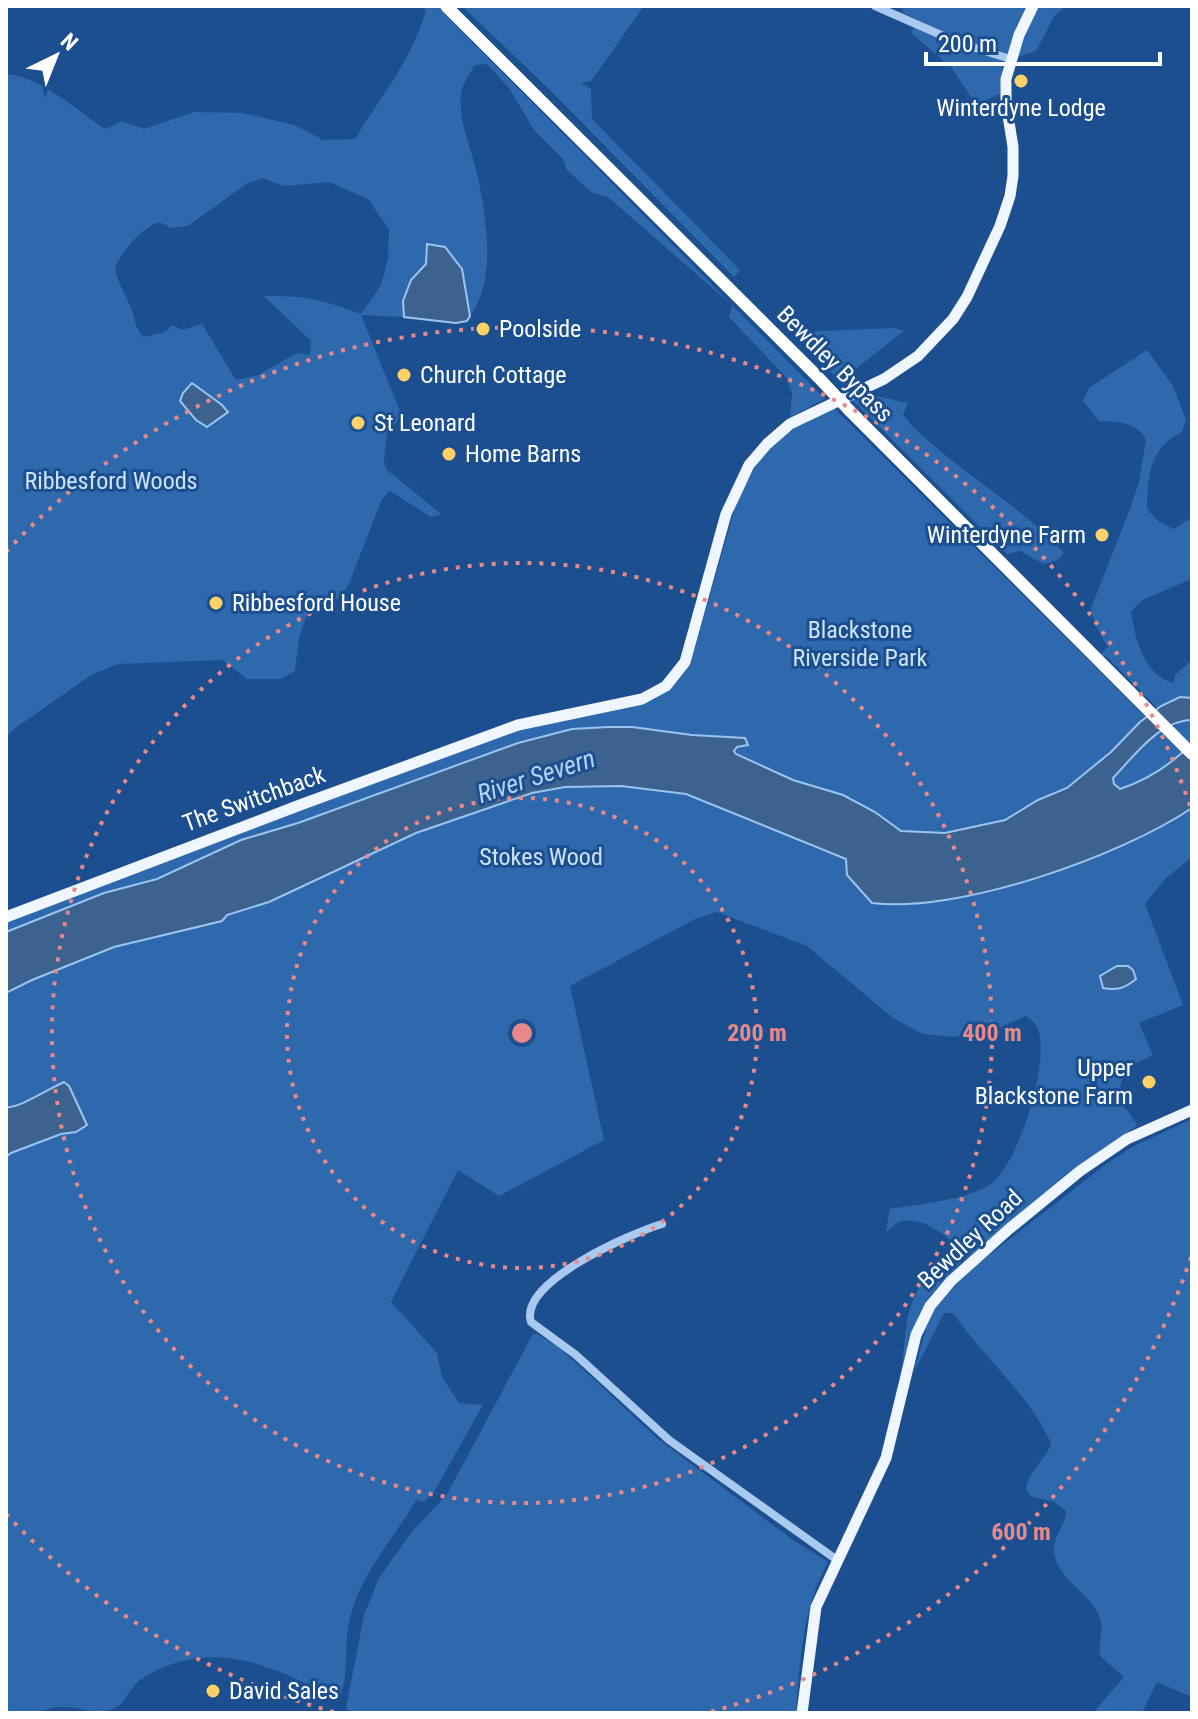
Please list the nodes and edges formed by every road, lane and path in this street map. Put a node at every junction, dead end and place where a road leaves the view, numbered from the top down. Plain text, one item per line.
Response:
1 (446, 6) edge
2 (875, 6) edge
3 (1033, 6) edge
4 (1010, 59) junction
5 (1192, 754) edge
6 (6, 917) edge
7 (1192, 1110) edge
8 (662, 1224) dead end
9 (837, 1560) junction
10 (802, 1713) edge

1 - 5 highway, Bewdley Bypass, bridge
2 - 4 street
3 - 4 main road, The Switchback
4 - 6 main road, The Switchback
7 - 9 main road, Bewdley Road
8 - 9 street
9 - 10 main road, Bewdley Road

